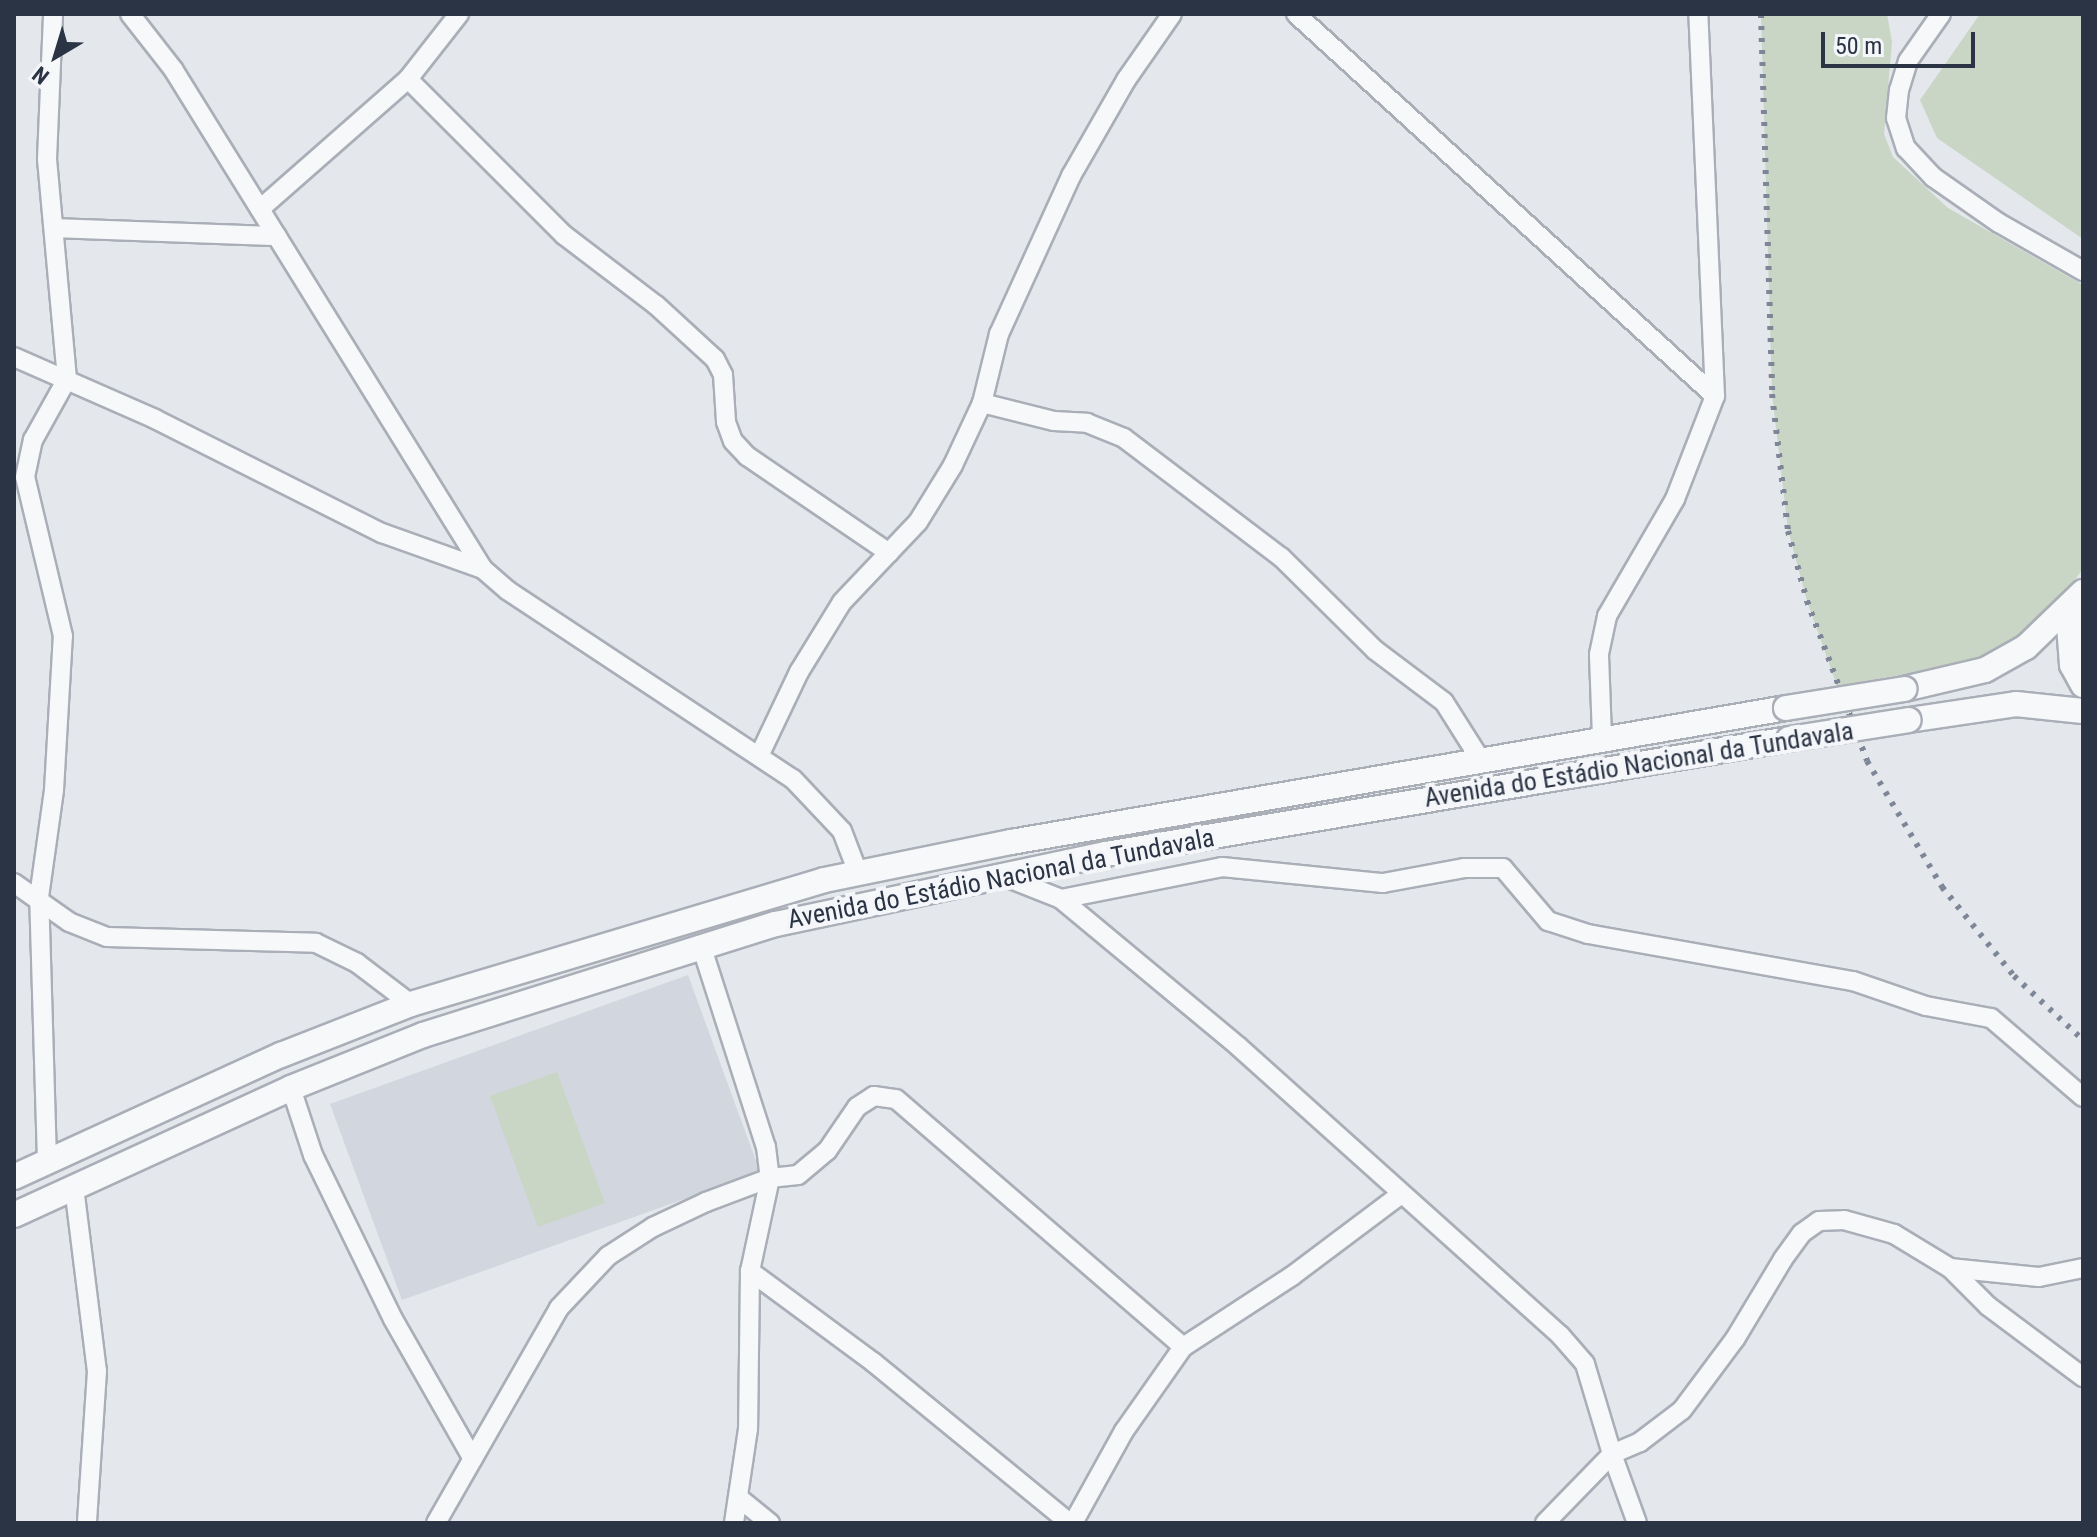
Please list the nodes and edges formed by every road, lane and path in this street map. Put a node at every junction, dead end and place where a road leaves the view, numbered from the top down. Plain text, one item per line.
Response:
1 (53, 14) edge
2 (130, 14) edge
3 (459, 14) edge
4 (1172, 14) edge
5 (1296, 14) edge
6 (1698, 14) edge
7 (1941, 14) edge
8 (408, 79) junction
9 (260, 209) junction
10 (55, 228) junction
11 (277, 236) junction
12 (2083, 271) edge
13 (14, 357) edge
14 (67, 379) junction
15 (1715, 396) junction
16 (982, 403) junction
17 (889, 553) junction
18 (483, 569) junction
19 (2081, 594) edge
20 (2083, 685) edge
21 (2083, 711) edge
22 (1602, 737) junction
23 (760, 754) junction
24 (1480, 759) junction
25 (858, 873) junction
26 (1000, 875) junction
27 (14, 883) edge
28 (39, 897) junction
29 (1061, 899) junction
30 (701, 945) junction
31 (411, 1004) junction
32 (291, 1088) junction
33 (2083, 1097) edge
34 (47, 1161) junction
35 (14, 1177) edge
36 (770, 1178) junction
37 (74, 1187) junction
38 (1400, 1195) junction
39 (14, 1215) edge
40 (1950, 1268) junction
41 (2083, 1268) edge
42 (750, 1271) junction
43 (1183, 1347) junction
44 (2083, 1377) edge
45 (1612, 1454) junction
46 (473, 1459) junction
47 (739, 1498) junction
48 (87, 1523) edge
49 (436, 1523) edge
50 (734, 1523) edge
51 (770, 1523) edge
52 (1071, 1523) edge
53 (1545, 1523) edge
54 (1637, 1523) edge

1 - 10 street
2 - 9 street
3 - 8 street
4 - 16 street
5 - 15 street
6 - 15 street
7 - 12 street
8 - 9 street
8 - 17 street
9 - 11 street
10 - 11 street
10 - 14 street
11 - 18 street
13 - 14 street
14 - 18 street
14 - 28 street
15 - 22 street
16 - 17 street
16 - 24 street
17 - 23 street
18 - 23 street
19 - 20 street
19 - 22 street, Avenida do Estádio Nacional da Tundavala, bridge
21 - 26 street, Avenida do Estádio Nacional da Tundavala, bridge
22 - 24 street, Avenida do Estádio Nacional da Tundavala
23 - 25 street
24 - 25 street, Avenida do Estádio Nacional da Tundavala
25 - 31 street, Avenida do Estádio Nacional da Tundavala
26 - 29 street
26 - 30 street, Avenida do Estádio Nacional da Tundavala
27 - 28 street
28 - 31 street
28 - 34 street
29 - 33 street
29 - 38 street
30 - 32 street, Avenida do Estádio Nacional da Tundavala
30 - 36 street
31 - 34 street, Avenida do Estádio Nacional da Tundavala
32 - 37 street, Avenida do Estádio Nacional da Tundavala
32 - 46 street
34 - 35 street, Avenida do Estádio Nacional da Tundavala
36 - 42 street
36 - 43 street
36 - 46 street
37 - 39 street, Avenida do Estádio Nacional da Tundavala
37 - 48 street
38 - 43 street
38 - 45 street
40 - 41 street
40 - 44 street
40 - 45 street
42 - 47 street
42 - 52 street
43 - 52 street
45 - 53 street
45 - 54 street
46 - 49 street
47 - 50 street
47 - 51 street

